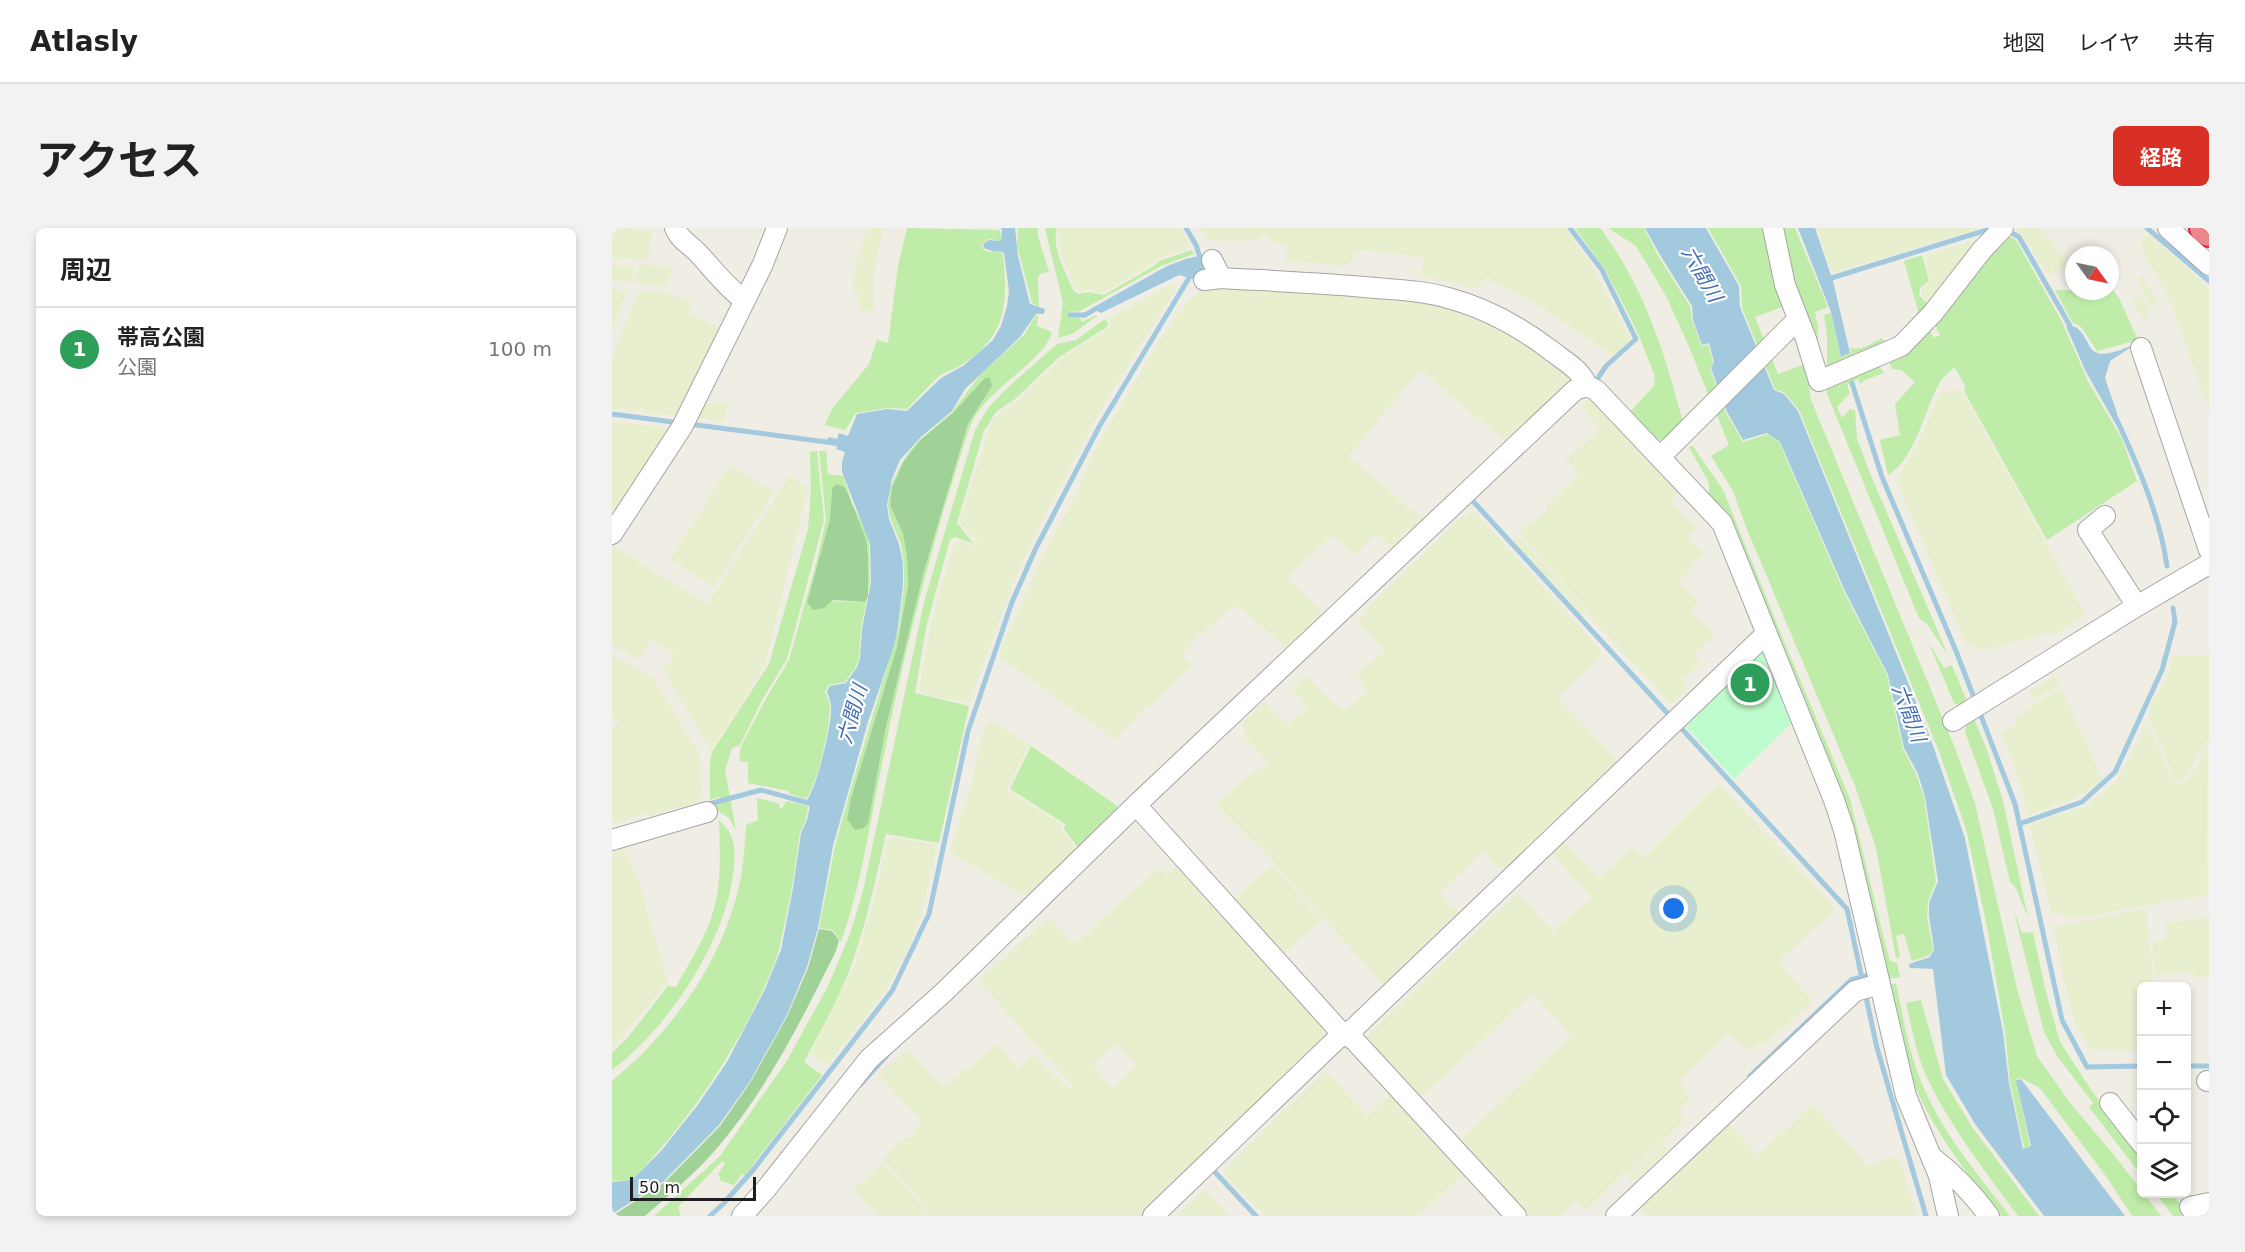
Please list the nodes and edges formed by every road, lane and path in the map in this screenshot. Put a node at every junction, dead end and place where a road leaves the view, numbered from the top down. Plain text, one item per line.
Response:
1 (675, 228) edge
2 (777, 228) edge
3 (1773, 228) edge
4 (2003, 228) edge
5 (2168, 228) edge
6 (2204, 228) edge
7 (2209, 232) edge
8 (1212, 260) dead end
9 (2209, 265) edge
10 (744, 300) junction
11 (1793, 323) junction
12 (2141, 348) dead end
13 (1587, 387) junction
14 (1660, 458) junction
15 (2105, 516) dead end
16 (612, 534) edge
17 (2209, 550) edge
18 (2209, 564) edge
19 (2137, 606) junction
20 (1766, 634) junction
21 (1960, 716) dead end
22 (1140, 809) junction
23 (706, 812) dead end
24 (612, 840) edge
25 (1869, 987) junction
26 (1345, 1034) junction
27 (2110, 1103) dead end
28 (2137, 1138) edge
29 (1931, 1157) junction
30 (742, 1216) edge
31 (1153, 1216) edge
32 (1516, 1216) edge
33 (1616, 1216) edge
34 (1948, 1216) edge
35 (1989, 1216) edge

1 - 10 street
2 - 10 street
3 - 11 street
4 - 11 street
5 - 9 street
6 - 7 highway
8 - 13 street
10 - 16 street
11 - 14 street
12 - 17 street
13 - 14 street
13 - 22 street
14 - 20 street
15 - 19 street
18 - 19 street
19 - 21 street
20 - 25 street
20 - 26 street
22 - 26 street
22 - 30 street
23 - 24 street
25 - 29 street
25 - 33 street
26 - 31 street
26 - 32 street
27 - 28 street
29 - 34 street
29 - 35 street

